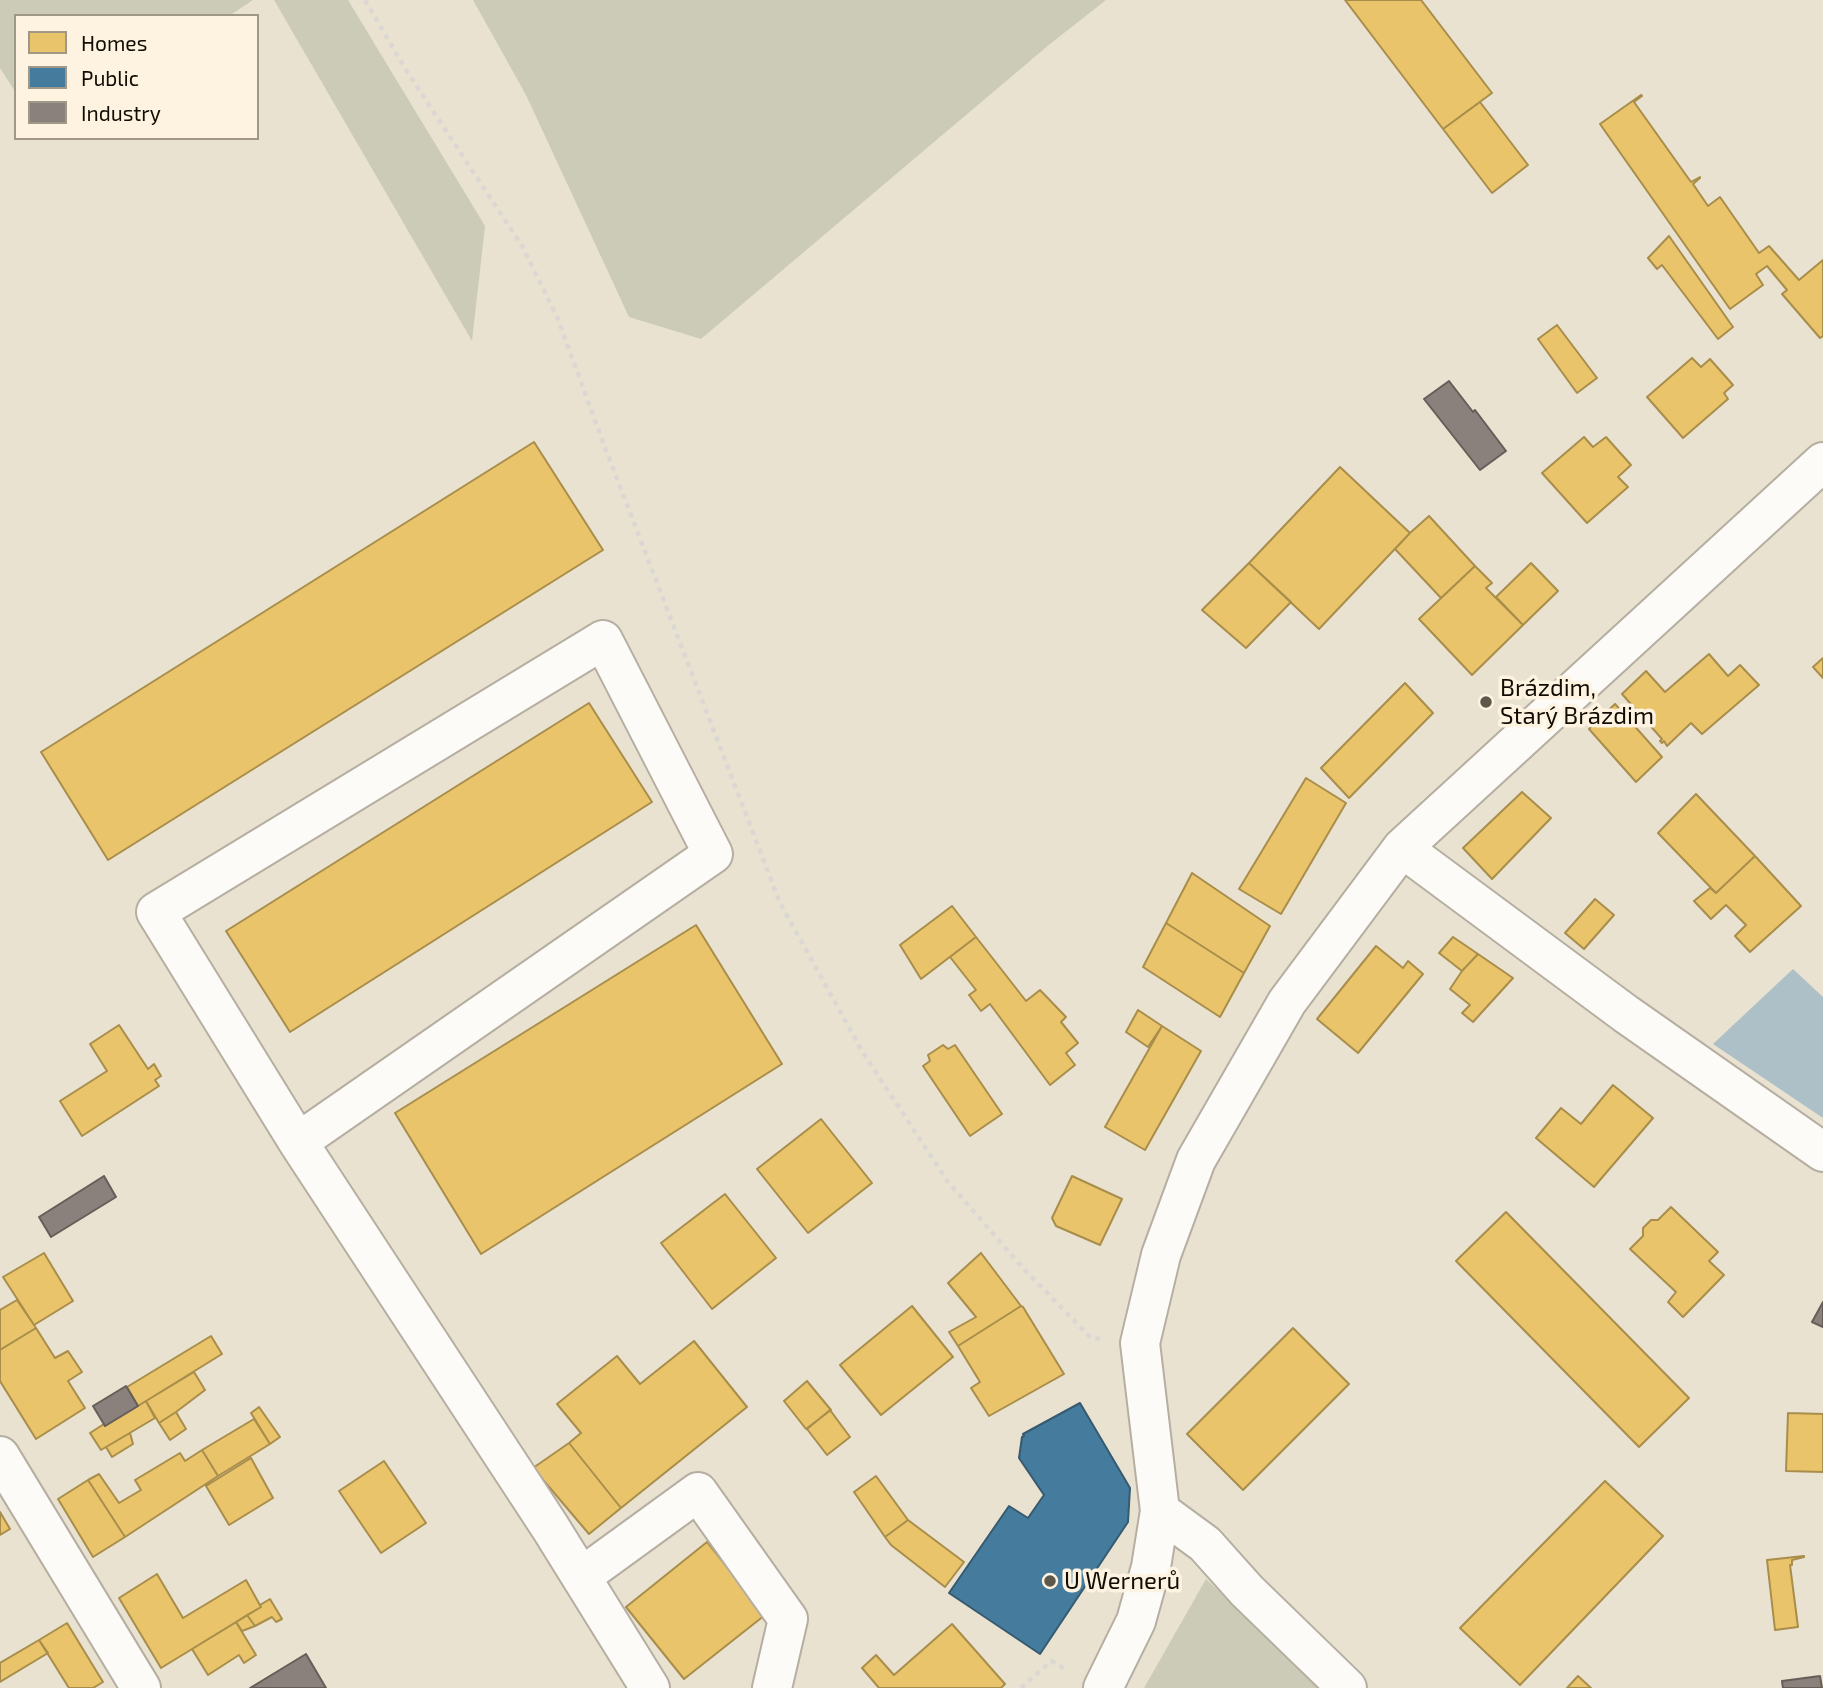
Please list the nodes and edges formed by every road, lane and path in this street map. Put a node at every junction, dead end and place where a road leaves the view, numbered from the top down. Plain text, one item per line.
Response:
1 (365, 0) edge
2 (1823, 461) edge
3 (1402, 848) junction
4 (298, 1142) junction
5 (1823, 1152) edge
6 (1140, 1343) junction
7 (0, 1456) edge
8 (1160, 1511) junction
9 (581, 1577) junction
10 (1087, 1680) edge
11 (141, 1688) edge
12 (650, 1688) edge
13 (772, 1688) edge
14 (1021, 1688) edge
15 (1347, 1688) edge

1 - 6 path
2 - 3 street
3 - 5 street
3 - 6 street
4 - 4 street
4 - 9 street
6 - 8 street
7 - 11 street
8 - 10 street
8 - 15 street
9 - 12 street
9 - 13 street
10 - 14 path

